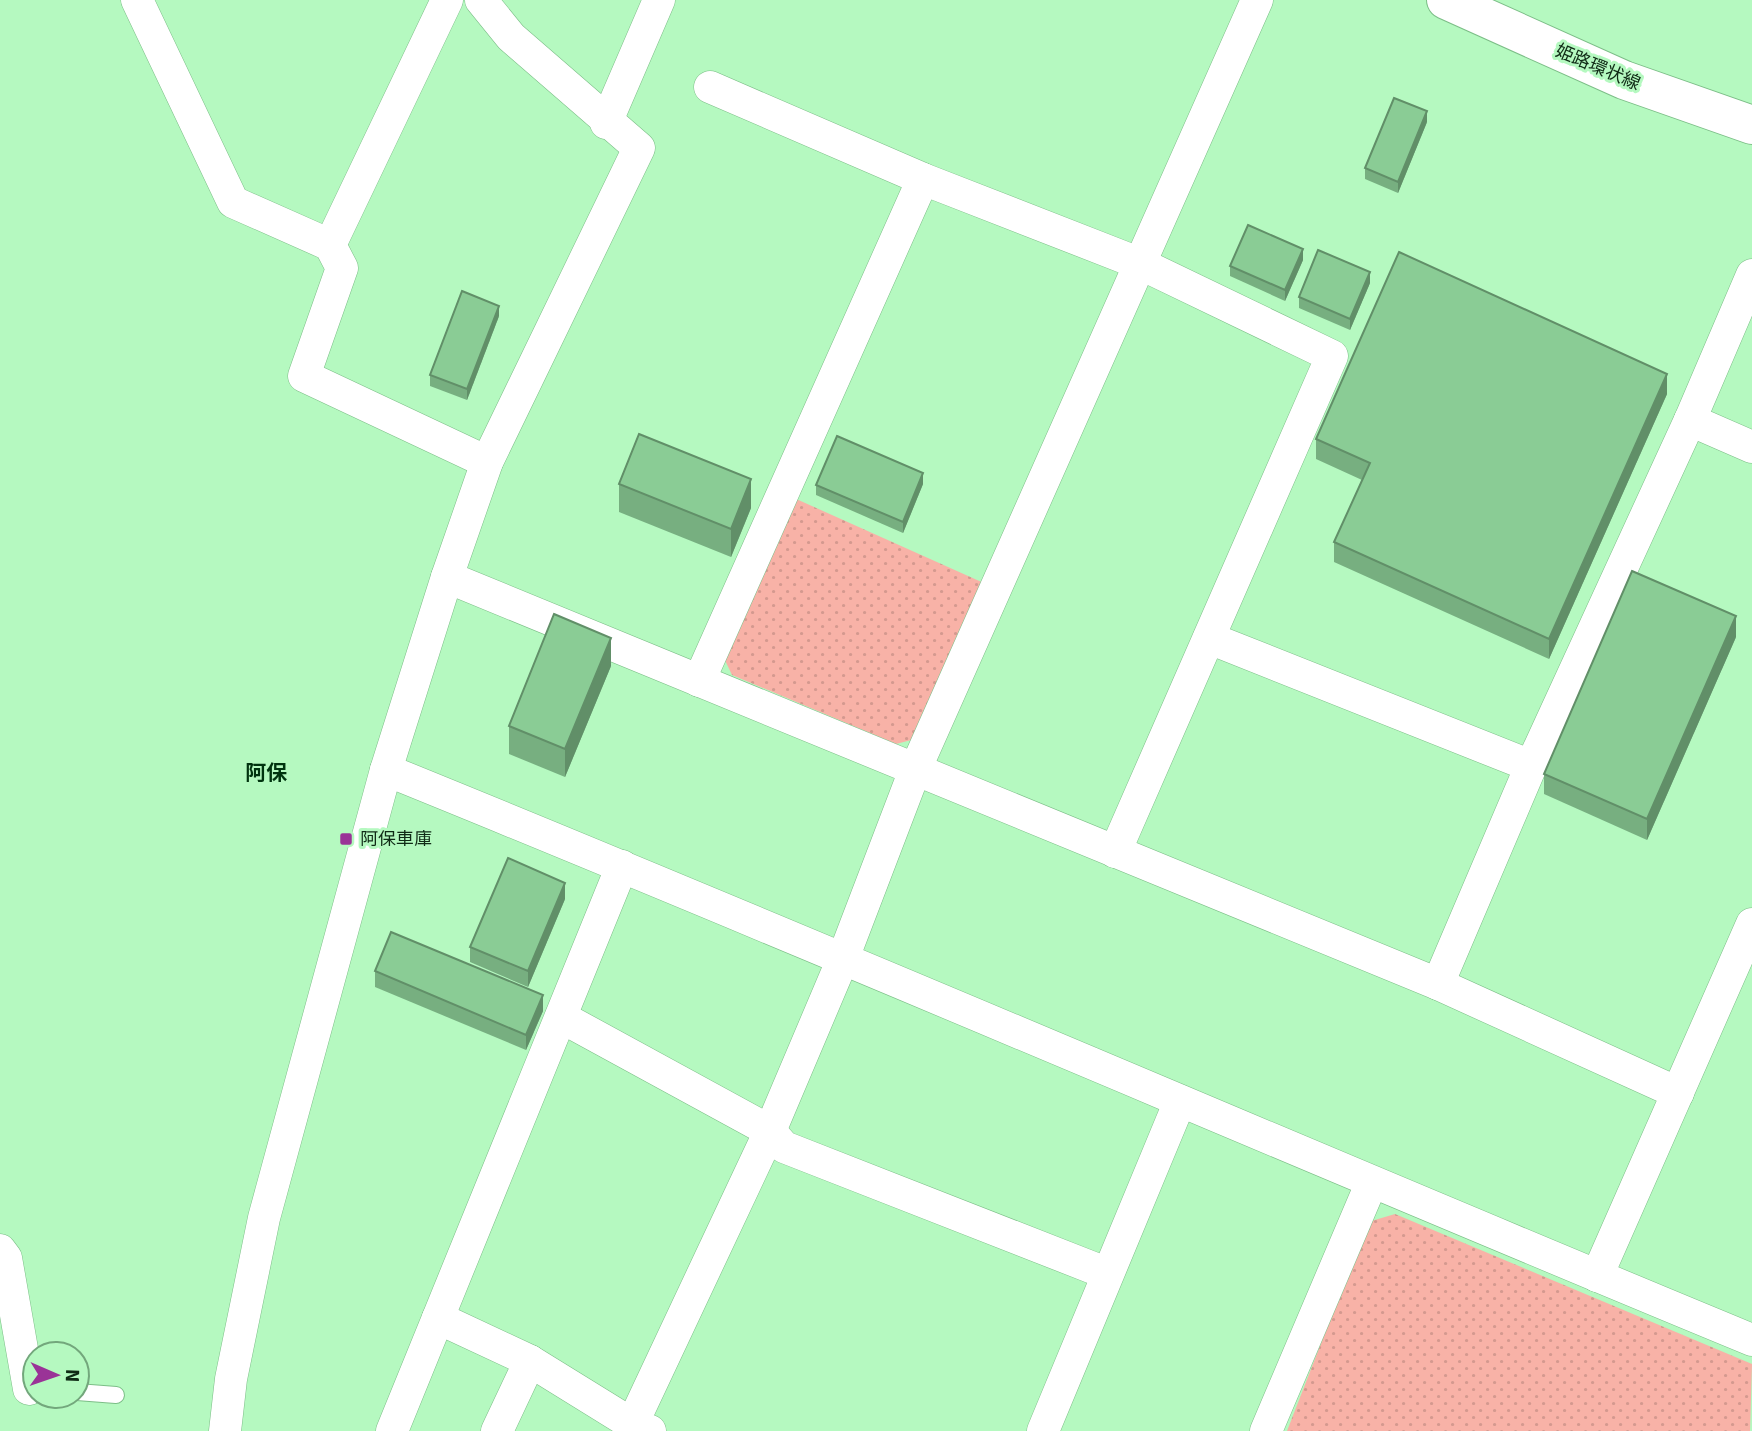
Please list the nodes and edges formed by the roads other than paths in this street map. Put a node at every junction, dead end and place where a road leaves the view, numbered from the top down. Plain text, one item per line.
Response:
1 (137, 0) edge
2 (446, 0) edge
3 (481, 0) edge
4 (659, 0) edge
5 (1257, 0) edge
6 (1446, 0) edge
7 (710, 87) dead end
8 (606, 123) junction
9 (1752, 125) edge
10 (923, 179) junction
11 (330, 245) junction
12 (1141, 264) junction
13 (1752, 275) edge
14 (1690, 420) junction
15 (1752, 447) edge
16 (487, 462) junction
17 (447, 577) junction
18 (1209, 638) junction
19 (699, 681) junction
20 (1531, 766) junction
21 (386, 770) junction
22 (915, 770) junction
23 (1115, 852) junction
24 (622, 866) junction
25 (1752, 924) edge
26 (842, 961) junction
27 (1438, 984) junction
28 (561, 1017) junction
29 (1678, 1093) junction
30 (1180, 1101) junction
31 (770, 1131) junction
32 (1371, 1184) junction
33 (0, 1250) edge
34 (1106, 1273) junction
35 (1597, 1276) junction
36 (438, 1318) junction
37 (22, 1340) edge
38 (1752, 1340) edge
39 (530, 1361) junction
40 (91, 1393) edge
41 (116, 1395) dead end
42 (637, 1429) edge
43 (225, 1431) edge
44 (392, 1431) edge
45 (497, 1431) edge
46 (1043, 1431) edge
47 (1266, 1431) edge

1 - 11 street
2 - 11 street
3 - 8 street
4 - 8 street
5 - 12 street
6 - 9 main road, 姫路環状線
7 - 10 street
8 - 16 street
10 - 12 street
10 - 19 street
11 - 16 street
12 - 18 street
12 - 22 street
13 - 14 street
14 - 15 street
14 - 20 street
16 - 17 street
17 - 19 street
17 - 21 street
18 - 20 street
18 - 23 street
19 - 22 street
20 - 27 street
21 - 24 street
21 - 43 street
22 - 23 street
22 - 26 street
23 - 27 street
24 - 26 street
24 - 28 street
25 - 29 street
26 - 30 street
26 - 31 street
27 - 29 street
28 - 31 street
28 - 36 street
29 - 35 street
30 - 32 street
30 - 34 street
31 - 34 street
31 - 42 street
32 - 35 street
32 - 47 street
33 - 37 street
34 - 46 street
35 - 38 street
36 - 39 street
36 - 44 street
39 - 42 street
39 - 45 street
40 - 41 lane

